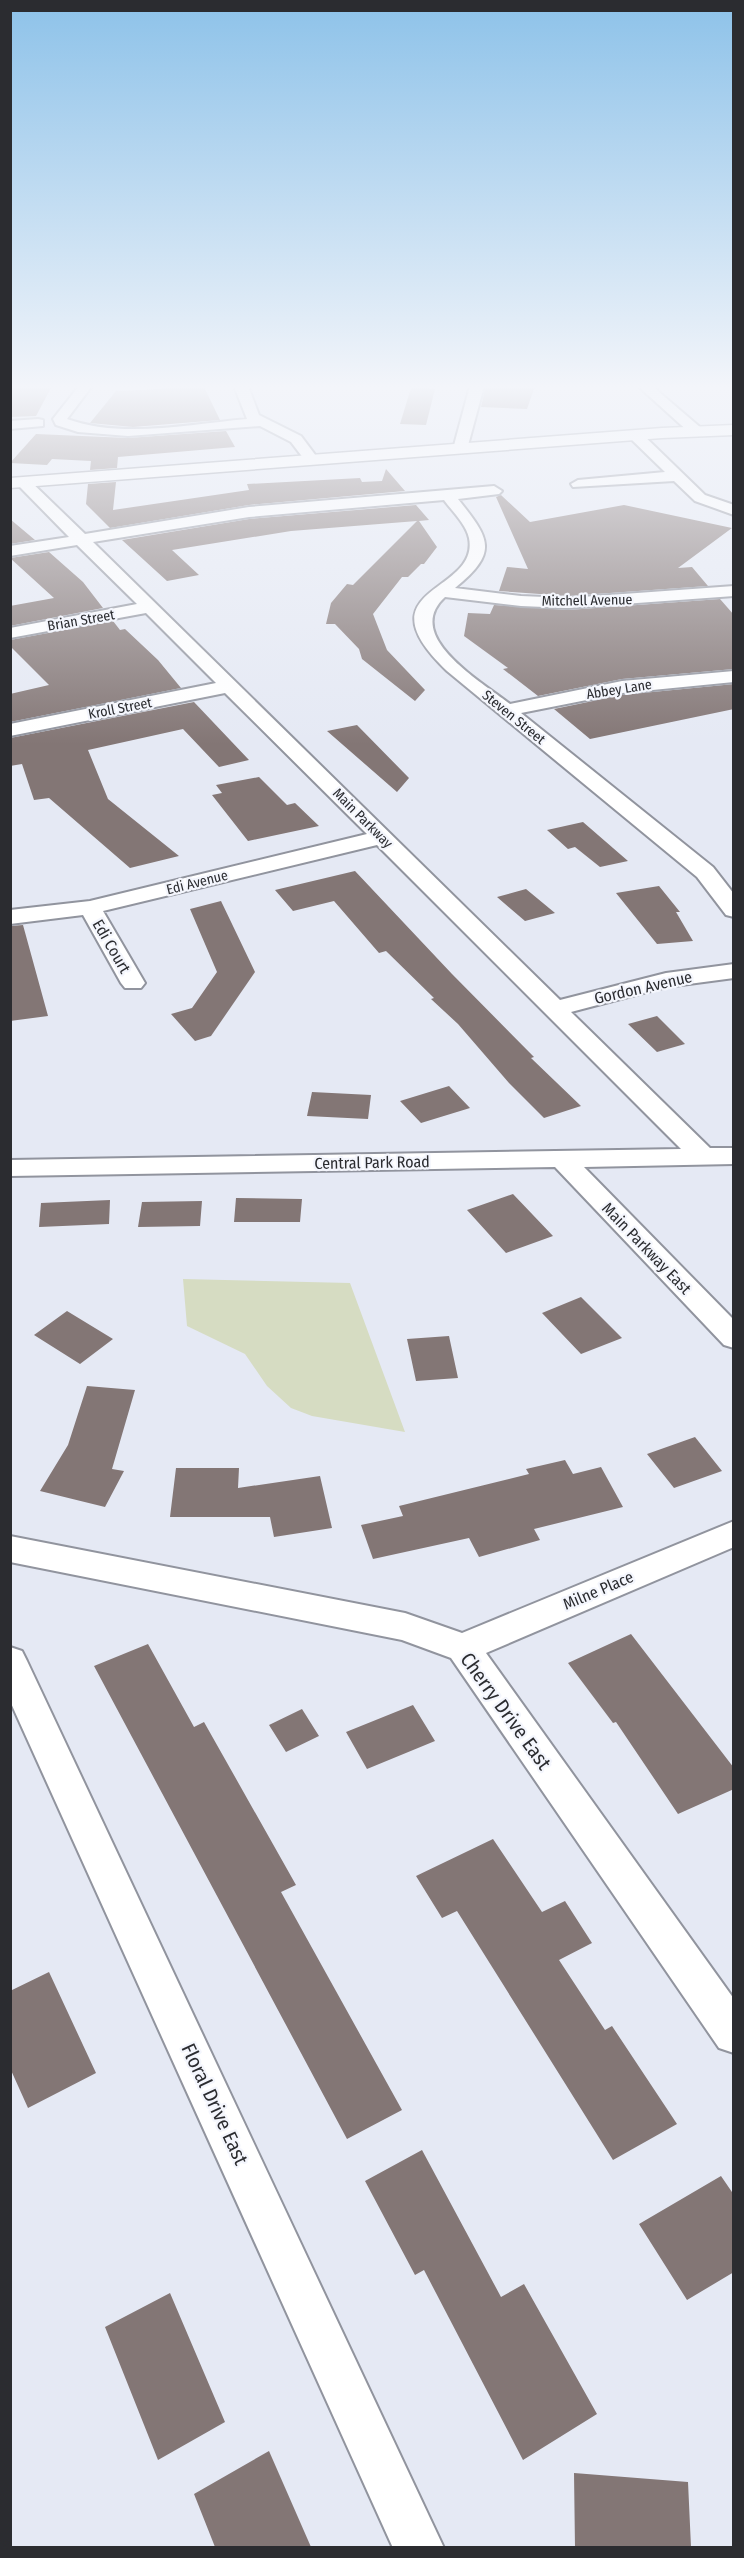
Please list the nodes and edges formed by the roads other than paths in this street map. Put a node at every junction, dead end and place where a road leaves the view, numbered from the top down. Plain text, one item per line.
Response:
1 (44, 505) edge
2 (327, 505) edge
3 (456, 505) edge
4 (83, 539) junction
5 (10, 551) edge
6 (440, 591) junction
7 (734, 591) edge
8 (151, 607) junction
9 (10, 633) edge
10 (734, 676) edge
11 (230, 686) junction
12 (507, 710) junction
13 (10, 730) edge
14 (382, 837) junction
15 (90, 908) junction
16 (734, 910) edge
17 (10, 917) edge
18 (734, 971) edge
19 (133, 983) dead end
20 (555, 1009) junction
21 (702, 1156) junction
22 (734, 1156) edge
23 (561, 1158) junction
24 (10, 1168) edge
25 (734, 1338) edge
26 (734, 1533) edge
27 (10, 1550) edge
28 (463, 1648) junction
29 (10, 1661) edge
30 (734, 2034) edge
31 (419, 2547) edge

1 - 4 street, Main Parkway
2 - 4 street
3 - 6 street, Steven Street
4 - 5 street
4 - 8 street, Main Parkway
6 - 7 street, Mitchell Avenue
6 - 12 street, Steven Street
8 - 9 street, Brian Street
8 - 11 street, Main Parkway
10 - 12 street, Abbey Lane
11 - 13 street, Kroll Street
11 - 14 street, Main Parkway
12 - 16 street, Steven Street
14 - 15 street, Edi Avenue
14 - 20 street, Main Parkway
15 - 17 street, Edi Avenue
15 - 19 street, Edi Court
18 - 20 street, Gordon Avenue
20 - 21 street, Main Parkway
21 - 22 street, Central Park Road
21 - 23 street, Central Park Road
23 - 24 street, Central Park Road
23 - 25 street, Main Parkway East
26 - 28 street, Milne Place
27 - 28 street, Cherry Drive East
28 - 30 street, Cherry Drive East
29 - 31 street, Floral Drive East

